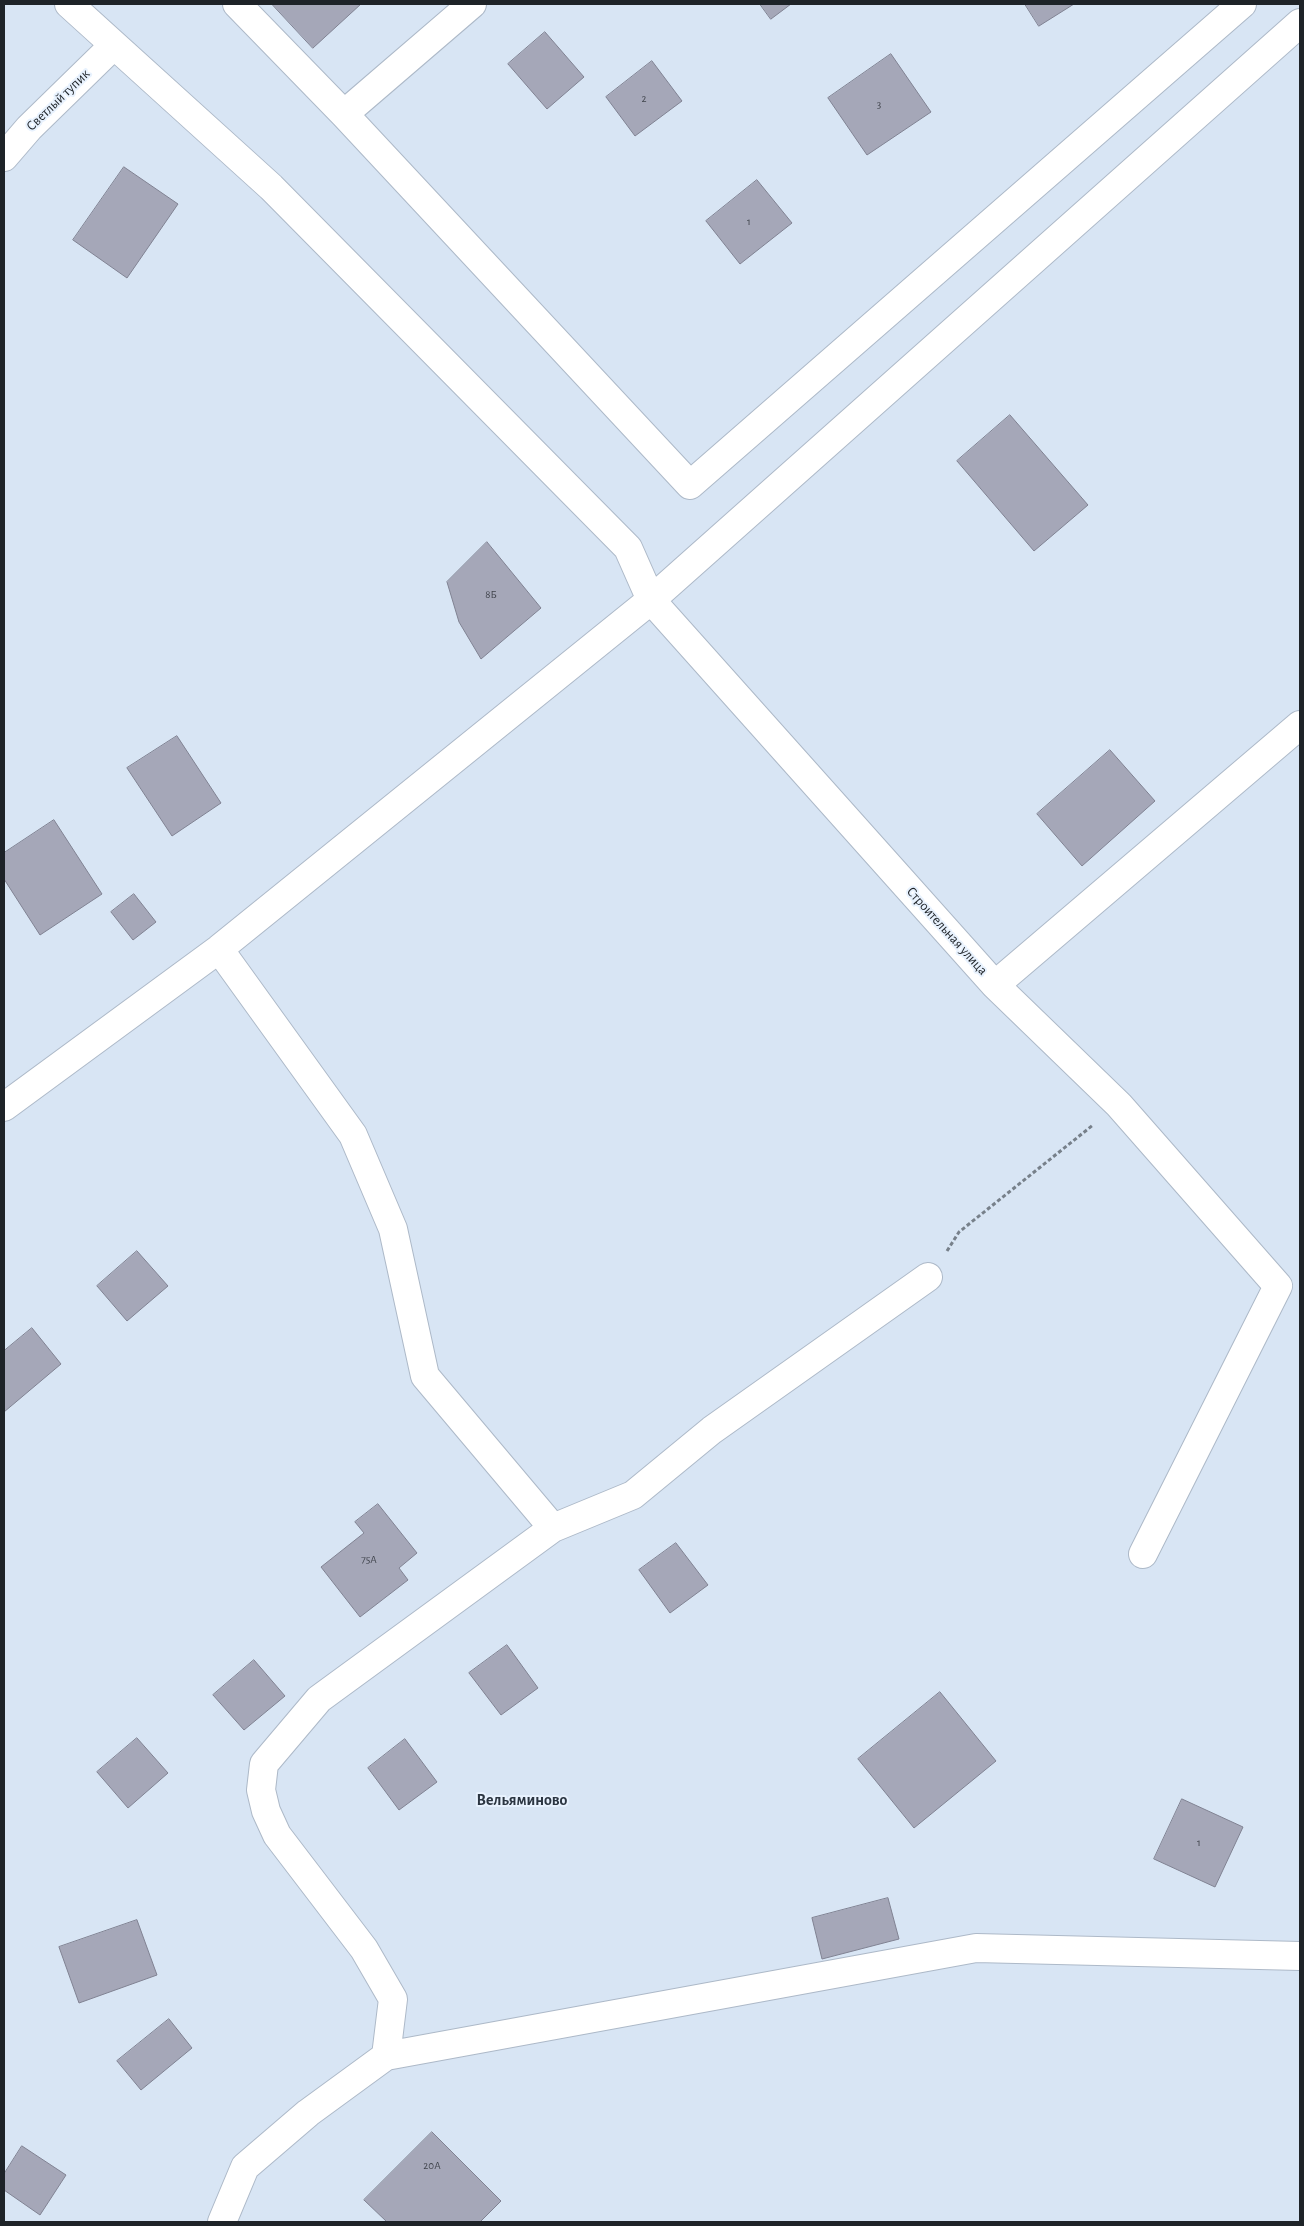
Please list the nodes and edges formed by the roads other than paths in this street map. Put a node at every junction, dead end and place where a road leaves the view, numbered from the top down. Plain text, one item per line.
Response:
1 (69, 4) edge
2 (237, 4) edge
3 (472, 4) edge
4 (1242, 4) edge
5 (1300, 24) edge
6 (114, 45) junction
7 (344, 114) junction
8 (4, 157) edge
9 (651, 600) junction
10 (1300, 725) edge
11 (219, 948) junction
12 (995, 985) junction
13 (4, 1107) edge
14 (928, 1277) road end
15 (554, 1528) junction
16 (1143, 1554) dead end
17 (1300, 1956) edge
18 (386, 2056) junction
19 (222, 2222) edge

1 - 6 street, Строительная улица
2 - 7 street
3 - 7 street
4 - 7 street
5 - 9 street
6 - 8 street, Светлый тупик
6 - 9 street, Строительная улица
9 - 11 street
9 - 12 street, Строительная улица
10 - 12 street, Строительная улица
11 - 13 street
11 - 15 street
12 - 16 street
14 - 15 street
15 - 18 street
17 - 18 street
18 - 19 street

